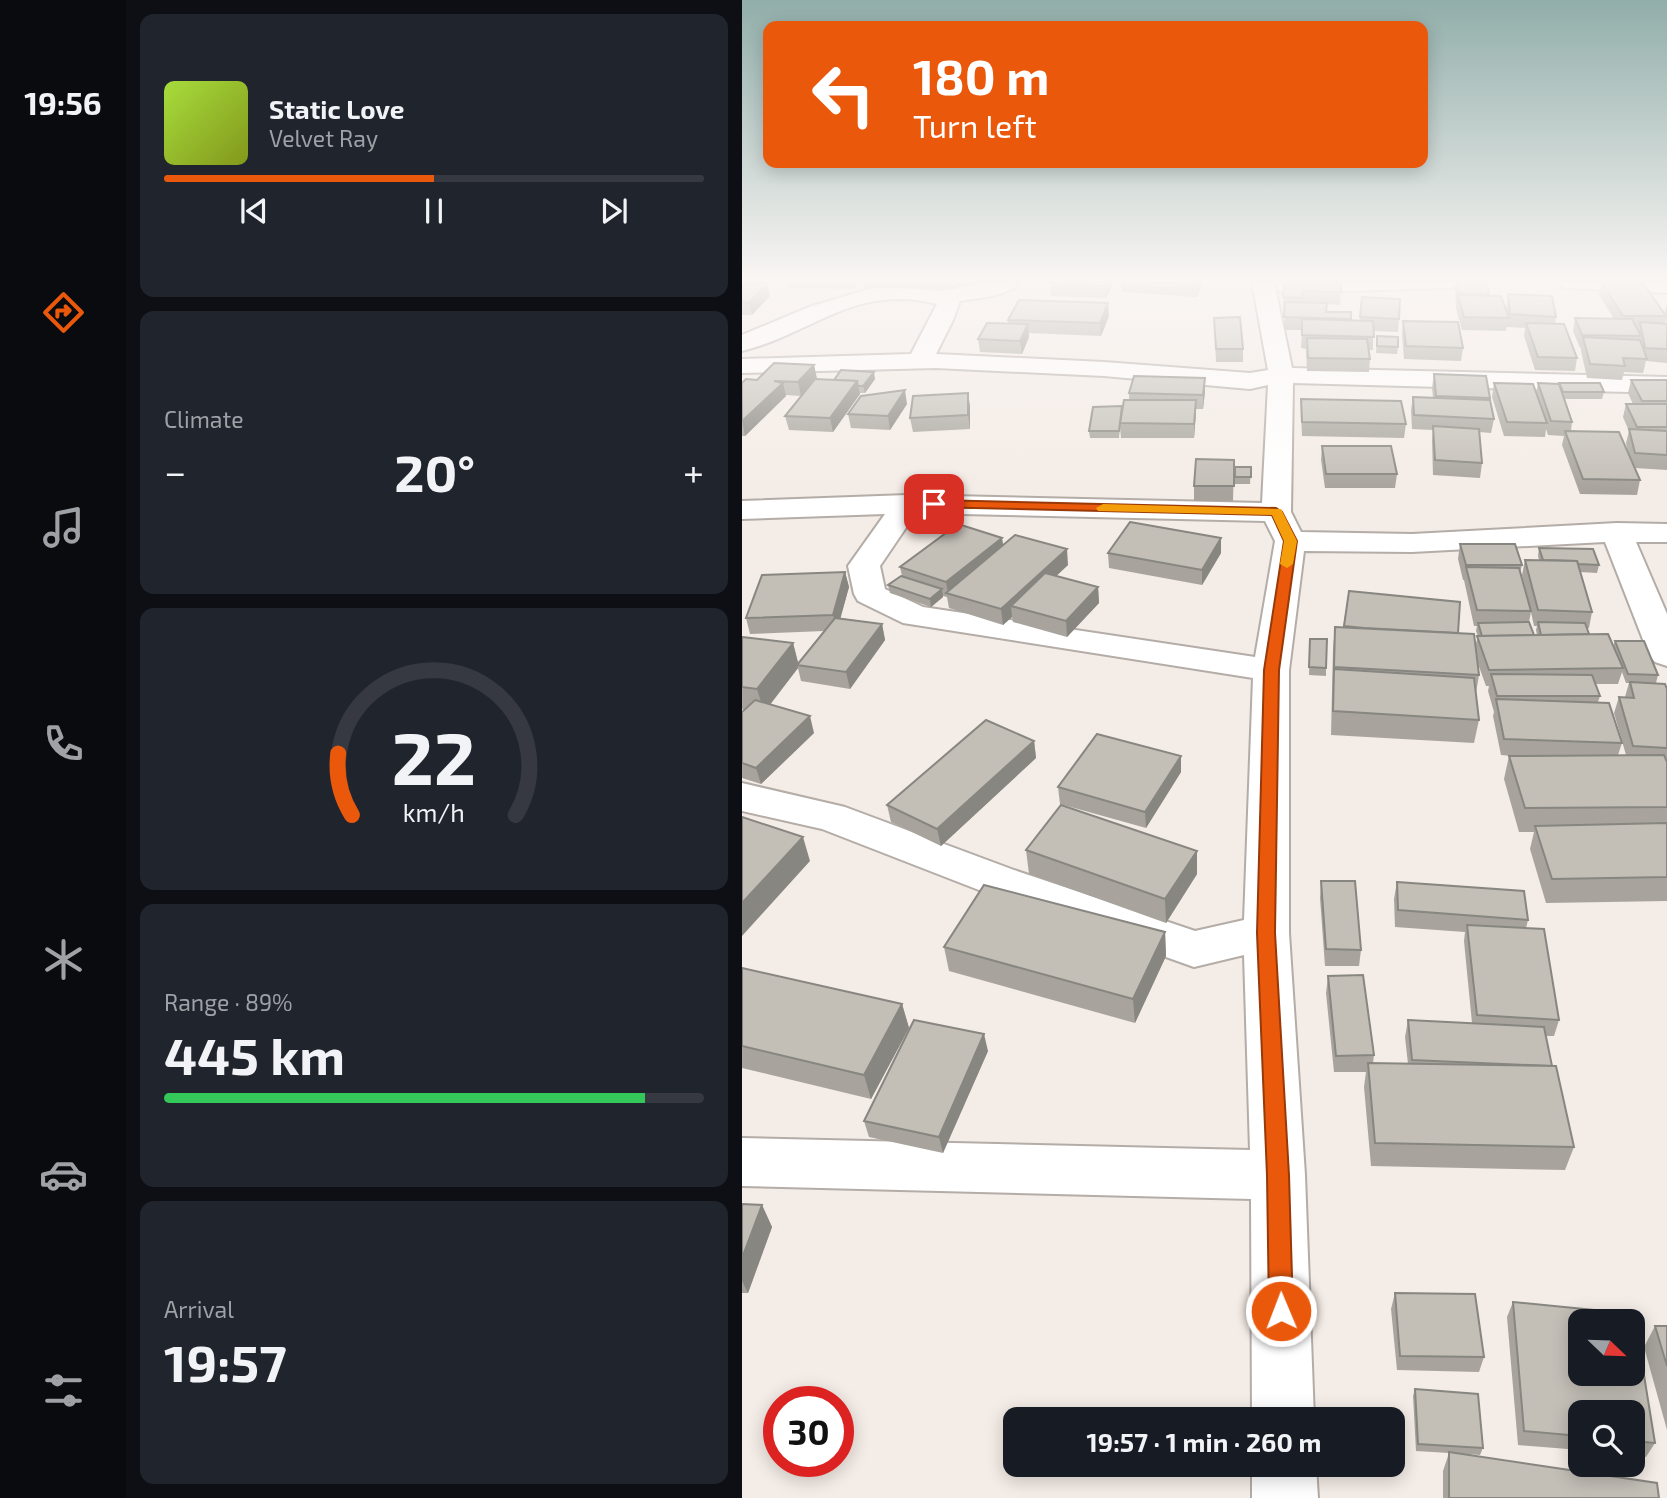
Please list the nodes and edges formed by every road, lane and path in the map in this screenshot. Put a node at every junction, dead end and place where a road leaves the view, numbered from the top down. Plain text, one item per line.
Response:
1 (925, 352) edge
2 (1277, 352) edge
3 (919, 362) junction
4 (742, 366) edge
5 (1281, 375) junction
6 (1667, 384) edge
7 (907, 504) junction
8 (742, 510) edge
9 (1283, 527) junction
10 (1617, 532) junction
11 (1667, 533) edge
12 (1667, 656) edge
13 (1271, 670) junction
14 (742, 797) edge
15 (1266, 933) junction
16 (742, 1162) edge
17 (1278, 1175) junction
18 (1283, 1407) edge
19 (1284, 1477) edge
20 (1285, 1498) edge

1 - 3 street
2 - 5 street
3 - 4 street
3 - 5 street
5 - 6 street
5 - 9 street
7 - 8 street
7 - 9 street
7 - 13 street
9 - 10 street
9 - 13 street
10 - 11 street
10 - 12 street
13 - 15 street
14 - 15 street
15 - 17 street
16 - 17 street
17 - 18 street
19 - 20 street

